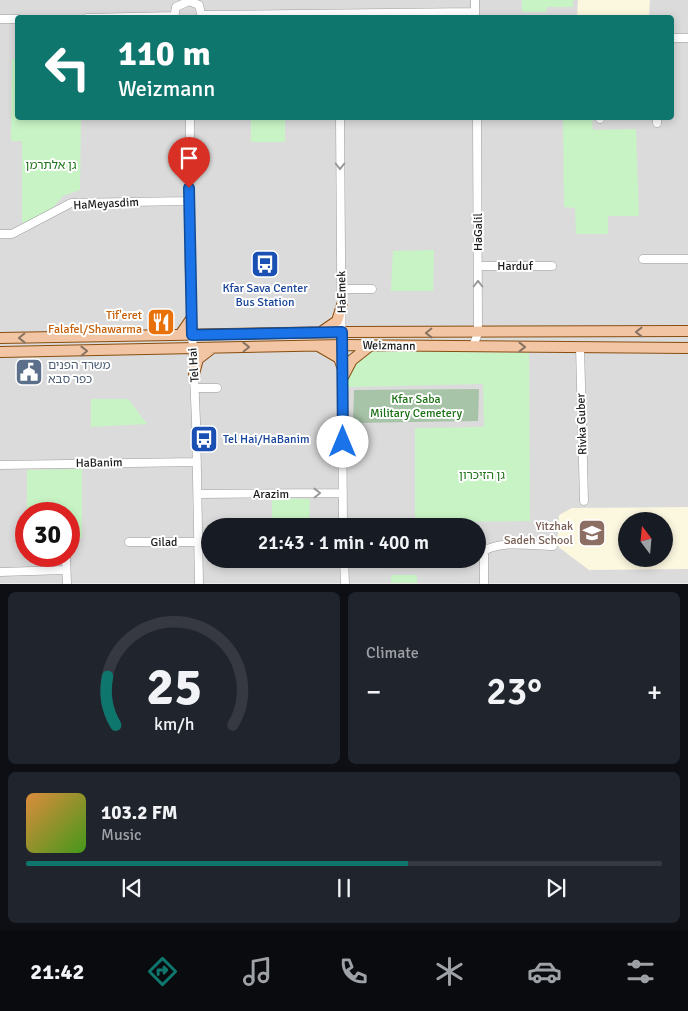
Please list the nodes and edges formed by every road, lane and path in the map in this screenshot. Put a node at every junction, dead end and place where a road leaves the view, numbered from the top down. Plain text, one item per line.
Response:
1 (189, 0) edge
2 (475, 0) edge
3 (174, 15) edge
4 (203, 15) edge
5 (475, 15) edge
6 (0, 19) edge
7 (15, 19) edge
8 (674, 38) edge
9 (688, 38) edge
10 (190, 120) edge
11 (340, 120) edge
12 (477, 120) edge
13 (189, 201) junction
14 (0, 234) edge
15 (643, 259) dead end
16 (688, 259) edge
17 (478, 266) junction
18 (552, 266) dead end
19 (342, 289) junction
20 (372, 290) dead end
21 (342, 304) junction
22 (191, 319) junction
23 (688, 331) edge
24 (342, 332) junction
25 (478, 332) junction
26 (317, 333) junction
27 (180, 335) junction
28 (192, 335) junction
29 (0, 338) edge
30 (343, 345) junction
31 (371, 345) junction
32 (317, 346) junction
33 (473, 346) junction
34 (580, 347) junction
35 (216, 348) junction
36 (688, 348) edge
37 (192, 349) junction
38 (0, 352) edge
39 (343, 373) junction
40 (194, 374) junction
41 (195, 388) junction
42 (217, 388) dead end
43 (197, 462) junction
44 (0, 465) edge
45 (343, 493) junction
46 (198, 494) junction
47 (584, 501) dead end
48 (344, 518) edge
49 (129, 542) dead end
50 (198, 542) junction
51 (553, 546) dead end
52 (344, 568) edge
53 (66, 570) joint
54 (0, 572) edge
55 (67, 584) edge
56 (199, 584) edge
57 (345, 584) edge
58 (484, 584) edge

1 - 3 street
1 - 4 street
2 - 5 street
6 - 7 street
8 - 9 street
10 - 13 street, Tel Hai
11 -> 19 street, HaEmek
12 - 17 street, HaGalil
13 - 14 street, HaMeyasdim
13 - 22 street, Tel Hai
15 - 16 street
17 - 18 street, Harduf
25 -> 17 street, HaGalil
19 - 20 street
19 - 21 street, HaEmek
21 - 24 street, HaEmek
21 - 26 main road
22 - 27 main road
22 - 28 street, Tel Hai
23 -> 25 main road, Weizmann
25 -> 24 main road, Weizmann
24 - 26 main road, Weizmann
24 - 30 street, HaEmek
25 - 33 street, HaGalil
26 - 28 main road, Weizmann
27 - 28 main road, Weizmann
27 -> 29 main road, Weizmann
28 - 37 street, Tel Hai
30 - 31 main road, Weizmann
30 - 32 main road, Weizmann
30 - 39 street, HaEmek
31 - 33 main road, Weizmann
31 - 39 main road
35 -> 32 main road, Weizmann
32 - 39 main road
33 -> 34 main road, Weizmann
34 - 36 main road, Weizmann
34 - 47 street, Rivka Guber
35 - 37 main road, Weizmann
35 - 40 main road
38 -> 37 main road, Weizmann
37 - 40 street, Tel Hai
39 - 45 street, HaEmek
40 - 41 street, Tel Hai
41 - 42 street
41 - 43 street, Tel Hai
43 - 44 street, HaBanim
43 - 46 street, Tel Hai
46 -> 45 street, Arazim
45 - 48 street, HaEmek
46 - 50 street, Tel Hai
49 - 50 street, Gilad
50 - 56 street, Tel Hai
51 - 58 street
52 - 57 street
53 - 54 street
53 - 55 street

